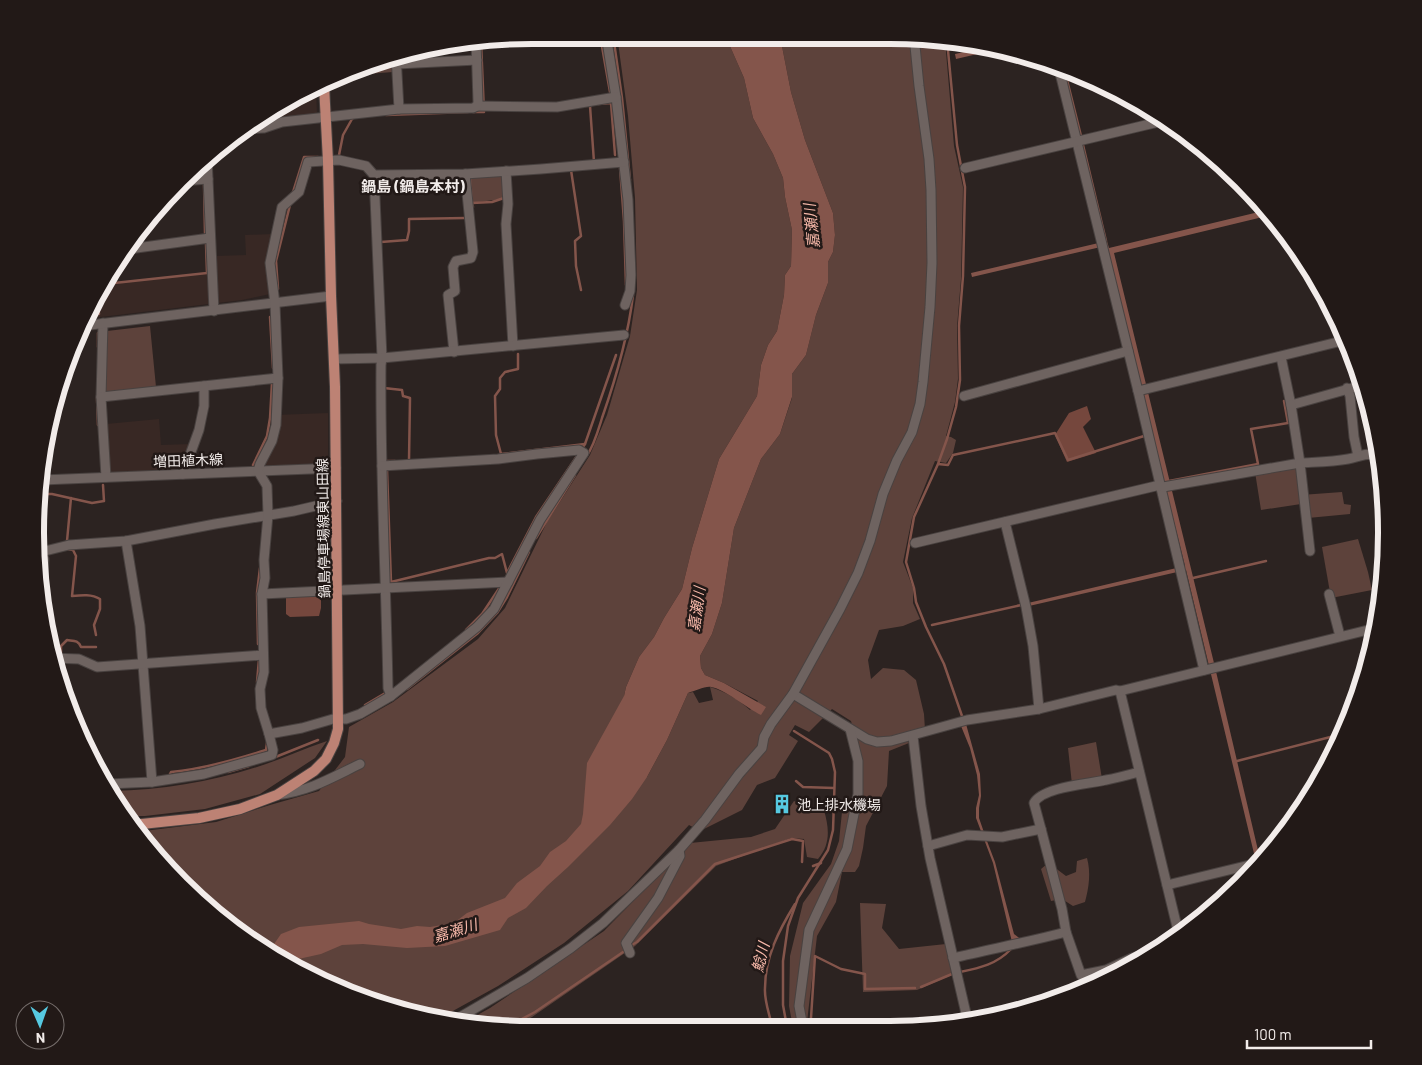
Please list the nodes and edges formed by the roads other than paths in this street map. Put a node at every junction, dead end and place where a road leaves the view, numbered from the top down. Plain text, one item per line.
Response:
1 (607, 44) edge
2 (915, 45) edge
3 (476, 47) edge
4 (410, 59) edge
5 (477, 60) junction
6 (397, 63) edge
7 (1060, 75) edge
8 (324, 90) edge
9 (616, 97) junction
10 (482, 106) junction
11 (399, 109) junction
12 (326, 118) junction
13 (1156, 123) edge
14 (258, 128) edge
15 (1076, 142) junction
16 (328, 161) junction
17 (624, 162) junction
18 (207, 167) edge
19 (965, 168) dead end
20 (506, 171) junction
21 (465, 174) junction
22 (374, 175) junction
23 (208, 179) junction
24 (195, 180) edge
25 (210, 238) junction
26 (135, 248) edge
27 (331, 296) junction
28 (275, 304) junction
29 (625, 305) dead end
30 (214, 310) junction
31 (103, 323) junction
32 (90, 325) edge
33 (624, 336) dead end
34 (1340, 342) edge
35 (513, 346) junction
36 (1128, 351) junction
37 (454, 352) junction
38 (1281, 357) junction
39 (334, 360) junction
40 (380, 360) junction
41 (278, 378) junction
42 (204, 386) junction
43 (1356, 386) edge
44 (1347, 388) junction
45 (1138, 391) junction
46 (964, 396) dead end
47 (101, 397) junction
48 (1291, 405) junction
49 (1372, 453) edge
50 (1358, 456) junction
51 (1300, 463) junction
52 (382, 466) junction
53 (336, 468) junction
54 (258, 471) junction
55 (183, 474) junction
56 (106, 477) junction
57 (47, 480) edge
58 (1162, 486) junction
59 (337, 501) junction
60 (264, 516) junction
61 (1005, 522) junction
62 (126, 541) junction
63 (915, 543) dead end
64 (45, 551) edge
65 (1310, 551) dead end
66 (508, 582) junction
67 (386, 588) junction
68 (337, 590) junction
69 (262, 594) junction
70 (1329, 594) dead end
71 (1369, 630) edge
72 (1340, 636) junction
73 (264, 655) junction
74 (60, 658) edge
75 (143, 663) junction
76 (1210, 668) junction
77 (1120, 690) junction
78 (389, 692) junction
79 (793, 694) junction
80 (1039, 708) junction
81 (339, 719) junction
82 (850, 729) junction
83 (269, 734) junction
84 (913, 736) junction
85 (360, 764) dead end
86 (1139, 772) junction
87 (152, 782) junction
88 (113, 784) edge
89 (277, 795) junction
90 (141, 825) edge
91 (1041, 829) junction
92 (928, 846) junction
93 (679, 850) junction
94 (1247, 866) edge
95 (1167, 885) junction
96 (1177, 927) edge
97 (1066, 932) junction
98 (1003, 952) dead end
99 (630, 953) dead end
100 (954, 960) junction
101 (1119, 964) edge
102 (966, 1015) edge
103 (462, 1016) edge
104 (802, 1021) edge

1 - 9 street
2 - 79 street
3 - 5 street
4 - 5 street
5 - 10 street
6 - 11 street
7 - 15 street
8 - 12 main road, 鍋島停車場線東山田線
9 - 10 street
9 - 17 street
10 - 11 street
11 - 12 street
12 - 14 street
12 - 16 main road, 鍋島停車場線東山田線
13 - 15 street
15 - 19 street
15 - 36 street
16 - 22 street
16 - 27 main road, 鍋島停車場線東山田線
16 - 28 street
17 - 20 street
17 - 29 street
18 - 23 street
20 - 21 street
20 - 35 street
21 - 22 street
21 - 37 street
22 - 40 street
23 - 24 street
23 - 25 street
25 - 26 street
25 - 30 street
27 - 28 street
27 - 39 main road, 鍋島停車場線東山田線
28 - 30 street
28 - 41 street
30 - 31 street
31 - 32 street
31 - 47 street
33 - 35 street
34 - 38 street
35 - 37 street
36 - 45 street
36 - 46 street
37 - 40 street
38 - 45 street
38 - 48 street
39 - 40 street
39 - 53 main road, 鍋島停車場線東山田線
40 - 52 street
41 - 42 street
41 - 54 street
42 - 47 street
42 - 55 street
43 - 44 street
44 - 48 street
44 - 50 street
45 - 58 street
47 - 56 street
48 - 51 street
49 - 50 street
50 - 51 street
51 - 58 street
51 - 65 street
52 - 66 street
52 - 67 street
53 - 54 street, 増田植木線
53 - 59 main road, 鍋島停車場線東山田線
54 - 55 street, 増田植木線
54 - 60 street
55 - 56 street, 増田植木線
56 - 57 street, 増田植木線
58 - 61 street
58 - 76 street
59 - 60 street
59 - 68 main road, 鍋島停車場線東山田線
60 - 62 street
60 - 69 street
61 - 63 street
61 - 80 street
62 - 64 street
62 - 75 street
66 - 67 street
66 - 78 street
67 - 68 street
67 - 78 street
68 - 69 street
68 - 81 main road, 鍋島停車場線東山田線
69 - 73 street
70 - 72 street
71 - 72 street
72 - 76 street
73 - 75 street
73 - 83 street
74 - 75 street
75 - 87 street
76 - 77 street
77 - 80 street
77 - 86 street
78 - 81 street
79 - 82 street
79 - 93 street
80 - 84 street
81 - 83 street
81 - 89 main road, 鍋島停車場線東山田線
82 - 84 street
82 - 104 street
83 - 87 street
84 - 92 street
85 - 89 street
86 - 91 street
86 - 95 street
87 - 88 street
89 - 90 main road, 鍋島停車場線東山田線
91 - 92 street
91 - 97 street
92 - 100 street
93 - 99 street
93 - 103 street
94 - 95 street
95 - 96 street
97 - 100 street
97 - 101 street
98 - 100 street
100 - 102 street

